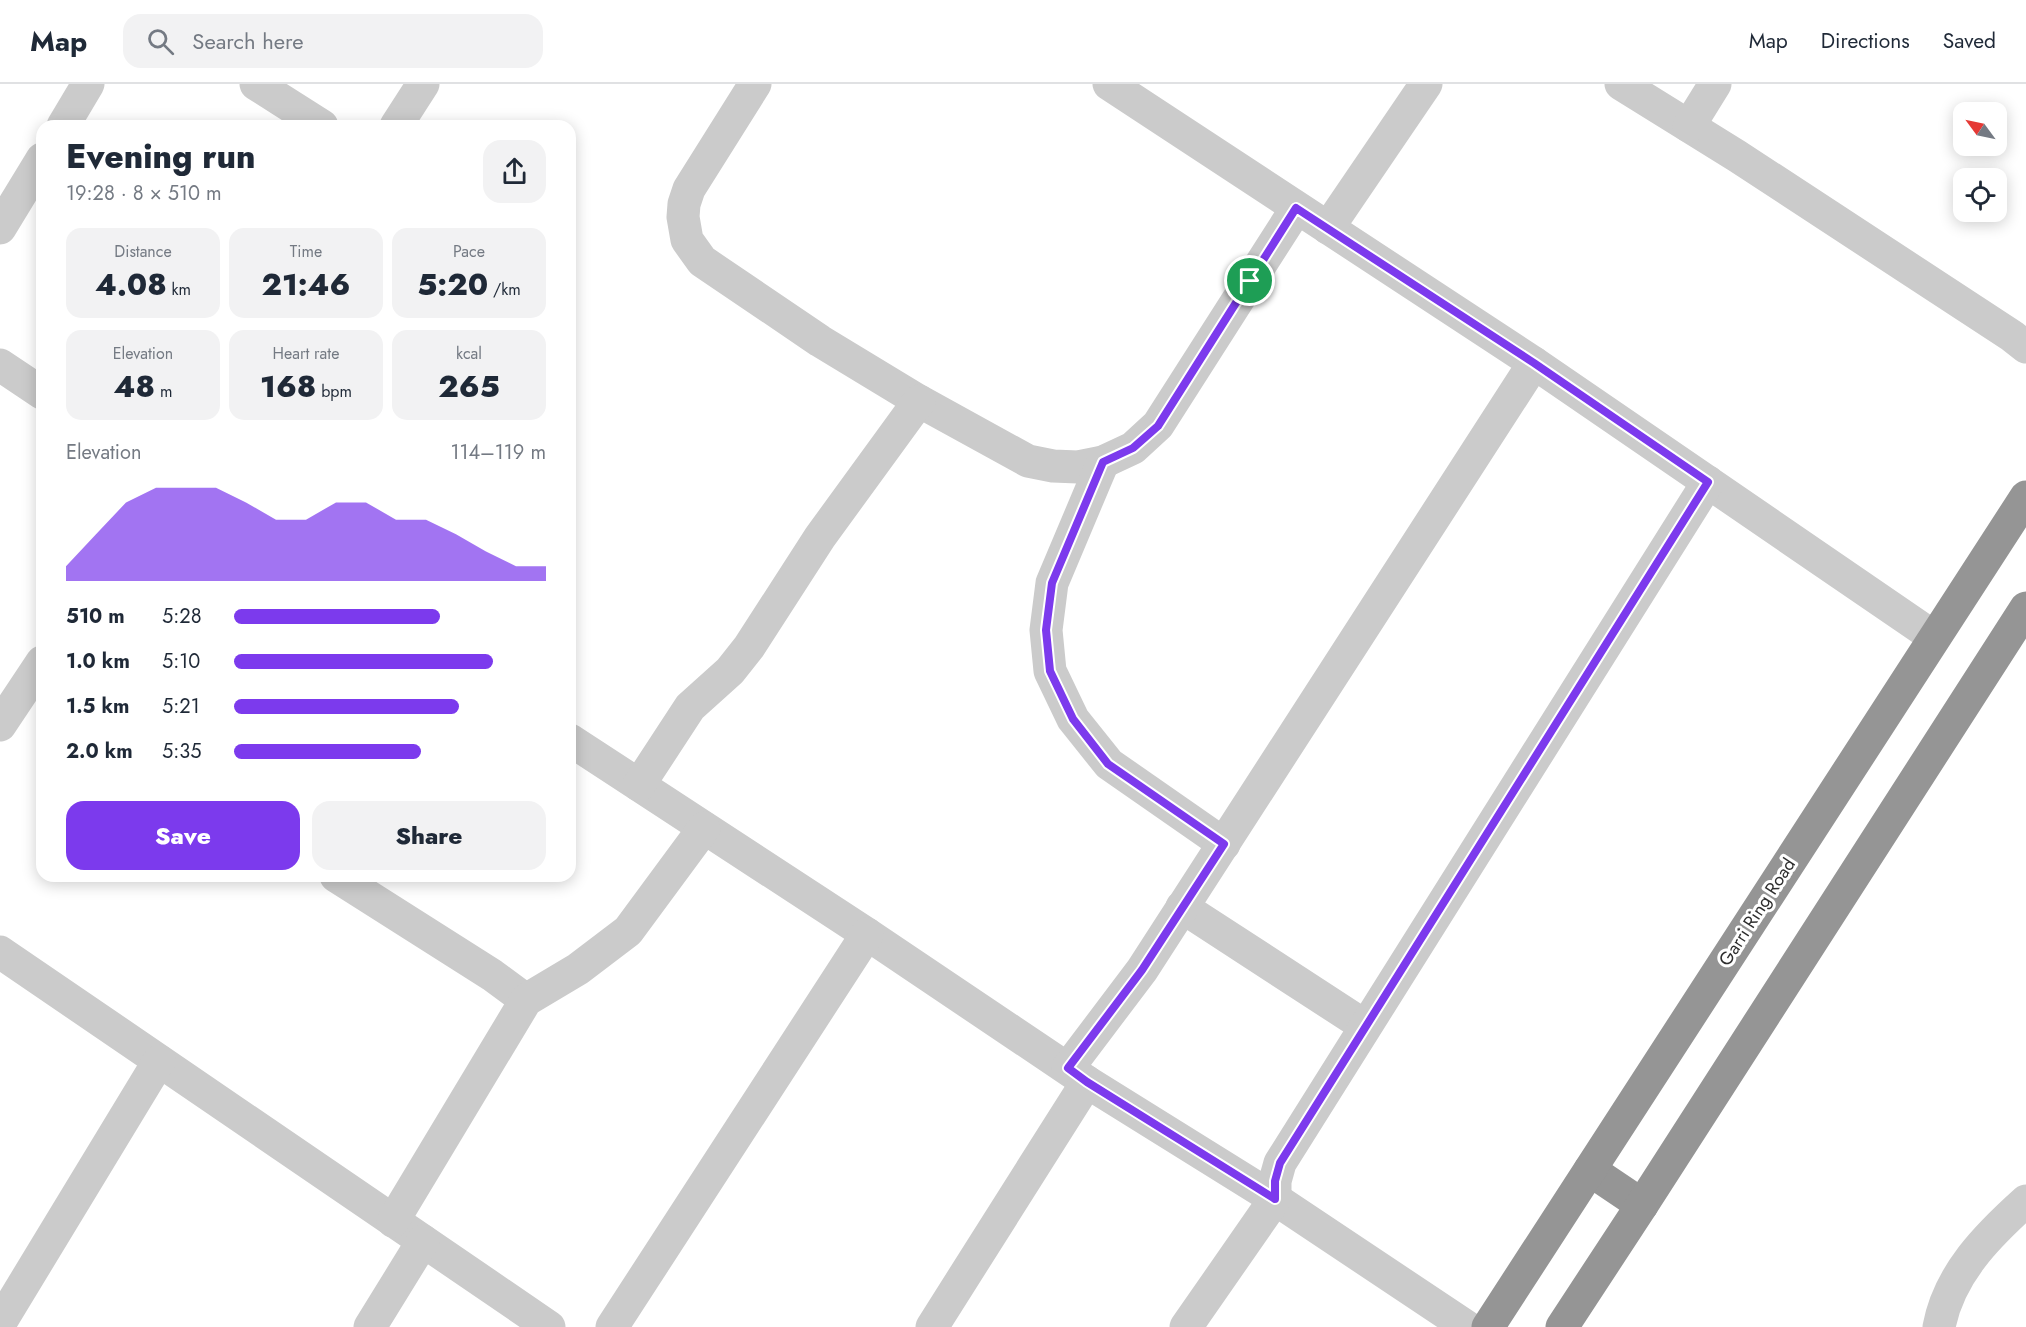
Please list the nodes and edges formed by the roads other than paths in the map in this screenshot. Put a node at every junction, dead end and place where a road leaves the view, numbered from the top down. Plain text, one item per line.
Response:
1 (88, 84) edge
2 (255, 84) edge
3 (423, 84) edge
4 (755, 84) edge
5 (1109, 84) edge
6 (1426, 84) edge
7 (1621, 84) edge
8 (1715, 84) edge
9 (67, 120) edge
10 (312, 120) edge
11 (400, 120) edge
12 (1689, 126) junction
13 (36, 169) edge
14 (1296, 208) junction
15 (0, 228) edge
16 (1328, 228) junction
17 (2026, 347) edge
18 (1534, 363) junction
19 (0, 365) edge
20 (36, 389) edge
21 (919, 401) junction
22 (1103, 462) junction
23 (1708, 482) junction
24 (2026, 497) edge
25 (2026, 608) edge
26 (1934, 637) junction
27 (36, 680) edge
28 (0, 725) edge
29 (576, 744) edge
30 (639, 785) junction
31 (704, 828) junction
32 (1224, 844) junction
33 (345, 882) edge
34 (1182, 907) junction
35 (867, 934) junction
36 (0, 952) edge
37 (526, 1000) junction
38 (1365, 1026) junction
39 (159, 1061) junction
40 (1077, 1075) junction
41 (1590, 1170) junction
42 (1275, 1199) junction
43 (2026, 1201) edge
44 (1642, 1205) junction
45 (393, 1221) junction
46 (423, 1241) junction
47 (0, 1323) edge
48 (370, 1327) edge
49 (549, 1327) edge
50 (612, 1327) edge
51 (932, 1327) edge
52 (1186, 1327) edge
53 (1467, 1327) edge
54 (1488, 1327) edge
55 (1562, 1327) edge
56 (1939, 1327) edge

1 - 9 street
2 - 10 street
3 - 11 street
4 - 21 street
5 - 14 street
6 - 16 street
7 - 12 street
8 - 12 street
12 - 17 street
13 - 15 street
14 - 16 street
14 - 22 street
16 - 18 street
18 - 23 street
18 - 32 street
19 - 20 street
21 - 22 street
21 - 30 street
22 - 32 street
23 - 26 street
23 - 38 street
24 - 26 highway, Garri Ring Road
25 - 44 highway
26 - 41 highway, Garri Ring Road
27 - 28 street
29 - 30 street
30 - 31 street
31 - 35 street
31 - 37 street
32 - 34 street
33 - 37 street
34 - 38 street
34 - 40 street
35 - 40 street
35 - 50 street
36 - 39 street
37 - 45 street
38 - 42 street
39 - 45 street
39 - 47 street
40 - 42 street
40 - 51 street
41 - 44 highway
41 - 54 highway, Garri Ring Road
42 - 52 street
42 - 53 street
43 - 56 street
44 - 55 highway
45 - 46 street
46 - 48 street
46 - 49 street

